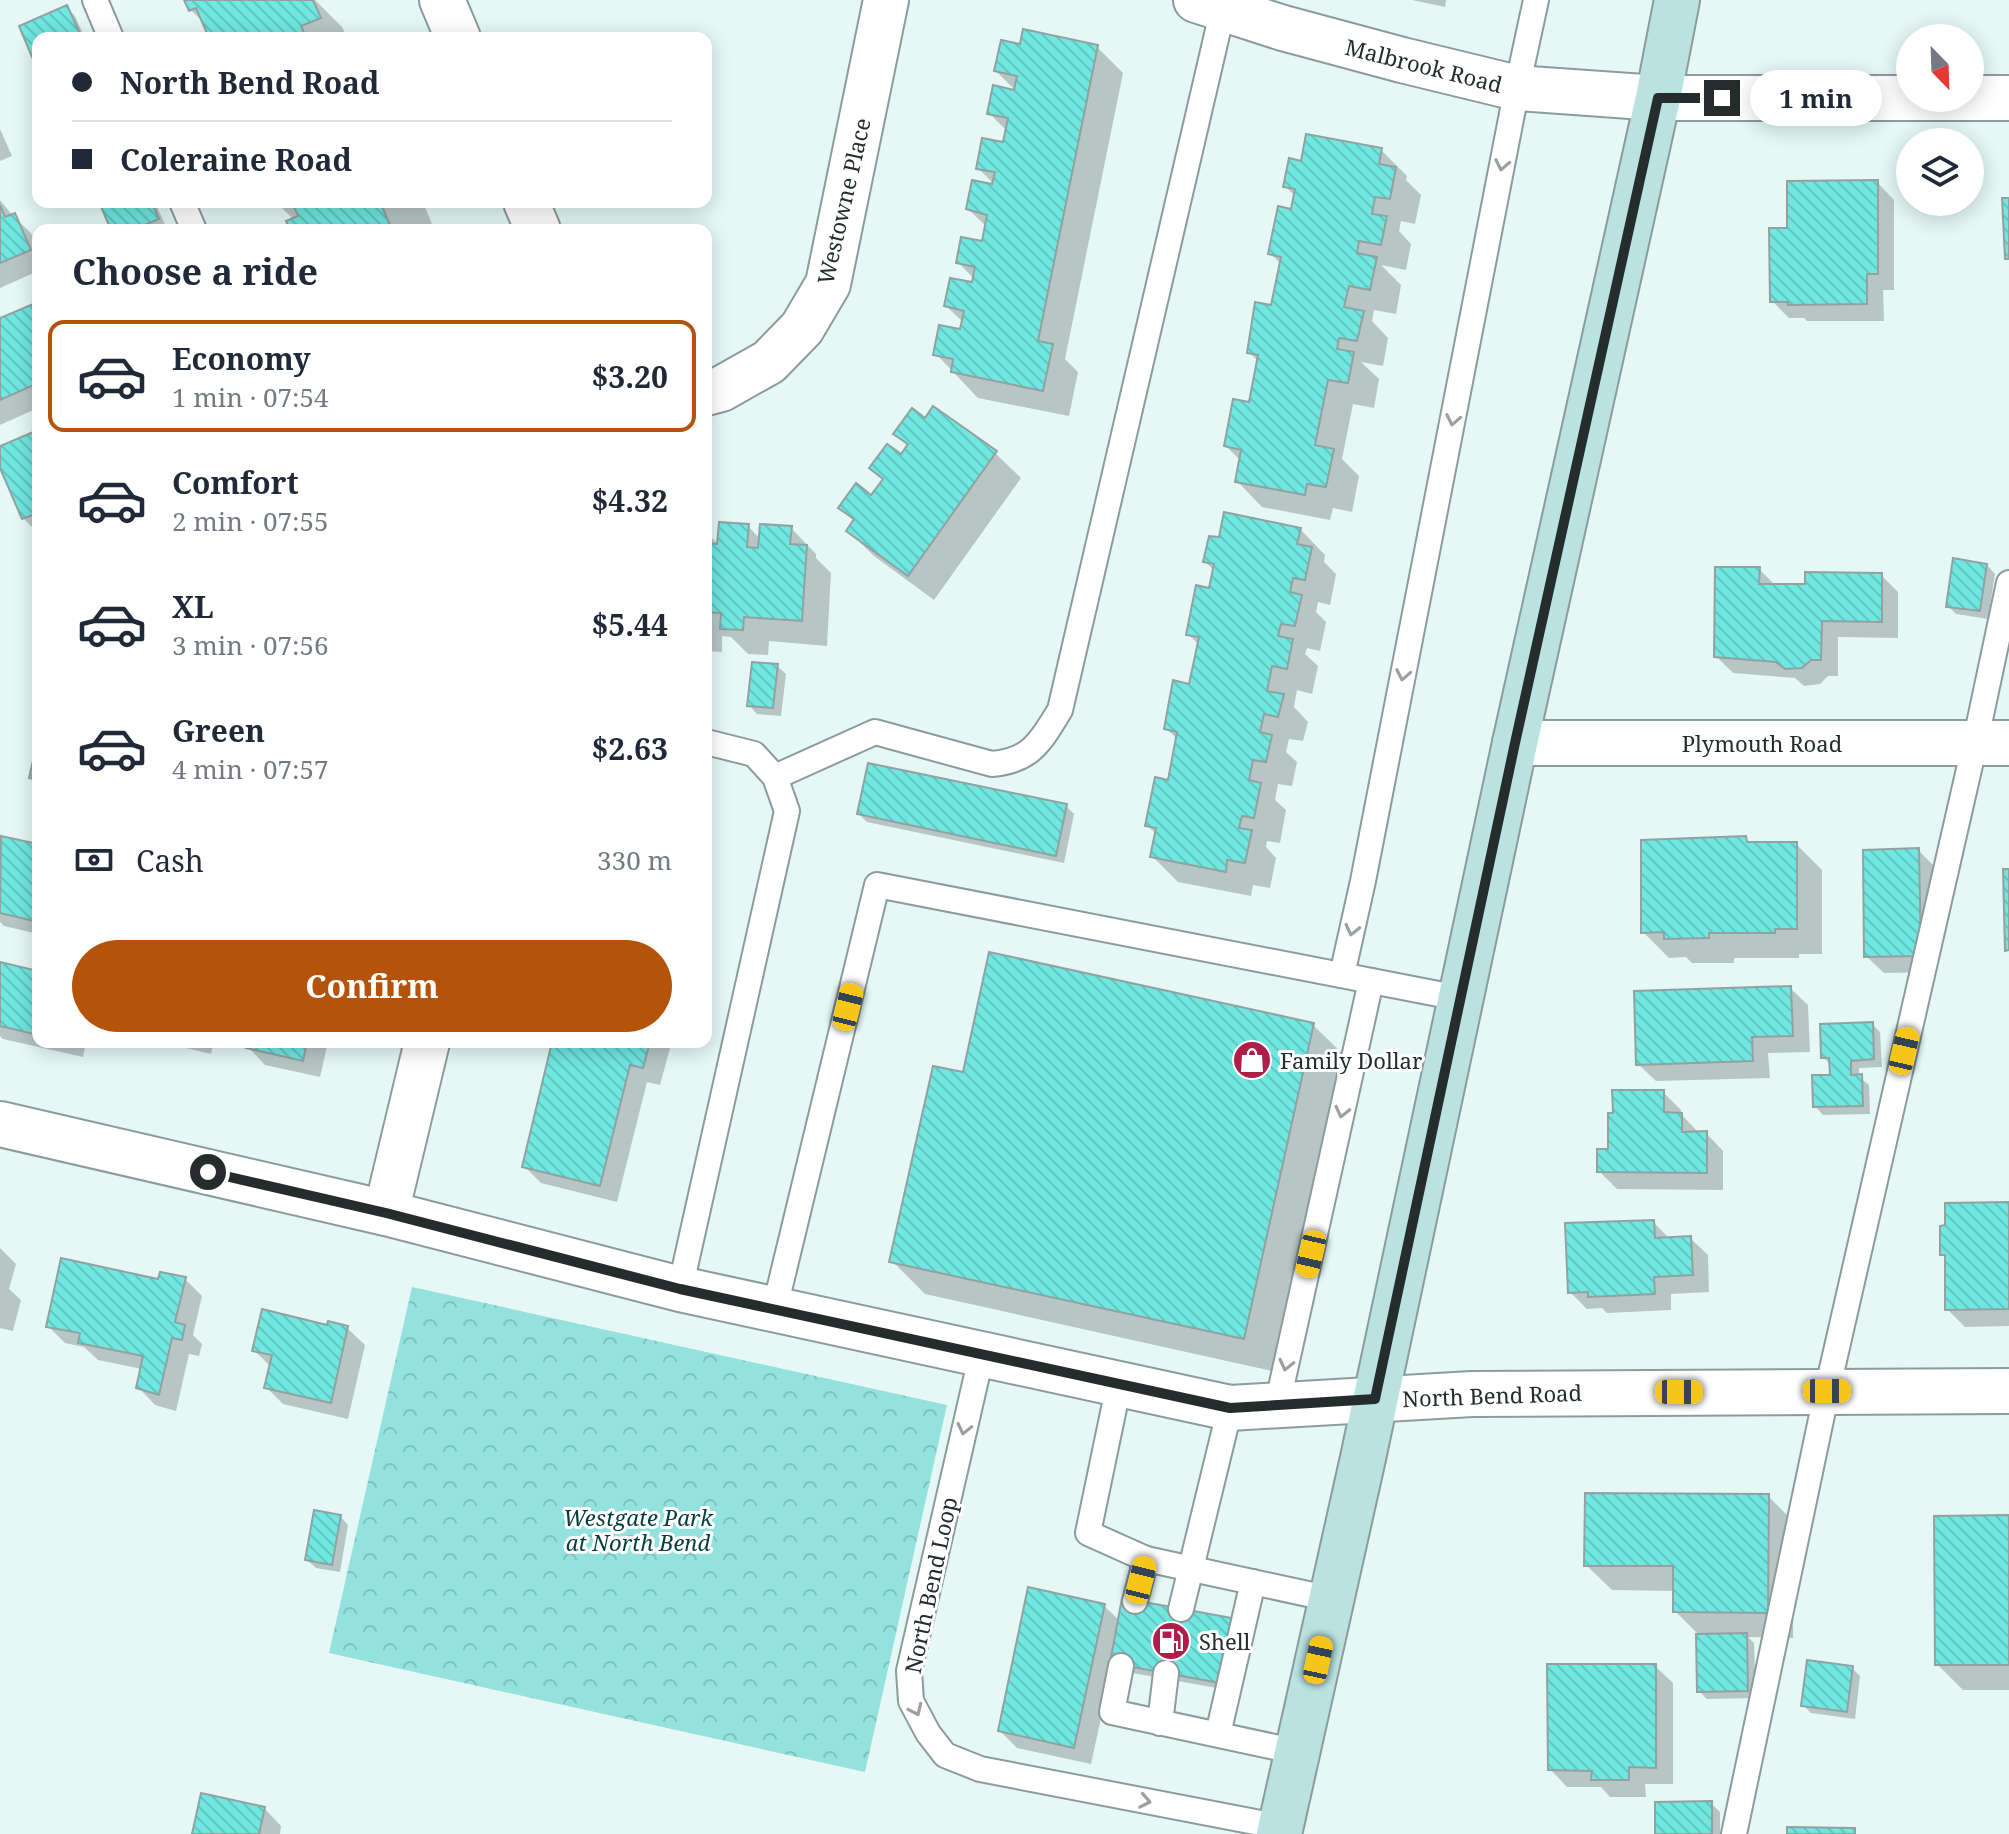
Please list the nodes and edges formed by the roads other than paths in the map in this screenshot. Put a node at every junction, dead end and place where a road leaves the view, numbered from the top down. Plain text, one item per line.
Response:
1 (95, 0) edge
2 (442, 0) edge
3 (886, 0) edge
4 (1536, 0) edge
5 (1681, 2) edge
6 (1215, 3) edge
7 (108, 32) edge
8 (455, 32) edge
9 (1517, 88) junction
10 (1658, 98) junction
11 (2009, 98) edge
12 (712, 391) edge
13 (2009, 583) edge
14 (1515, 743) junction
15 (1992, 743) edge
16 (712, 744) edge
17 (775, 777) junction
18 (1342, 975) junction
19 (1371, 981) junction
20 (1459, 998) junction
21 (426, 1048) edge
22 (0, 1124) edge
23 (386, 1213) junction
24 (680, 1289) junction
25 (774, 1311) junction
26 (982, 1353) junction
27 (1119, 1384) junction
28 (1827, 1391) junction
29 (2009, 1391) edge
30 (1375, 1399) junction
31 (1277, 1406) junction
32 (1230, 1408) junction
33 (1146, 1559) junction
34 (1192, 1569) junction
35 (1253, 1582) junction
36 (1331, 1599) junction
37 (1135, 1601) dead end
38 (1181, 1609) dead end
39 (1121, 1666) dead end
40 (1166, 1673) dead end
41 (1160, 1723) junction
42 (1218, 1734) junction
43 (1298, 1752) junction
44 (1280, 1830) edge
45 (1734, 1834) edge

1 - 7 lane
2 - 8 street
3 - 12 street, Westowne Place
4 - 9 lane
5 - 10 main road
6 - 9 street, Malbrook Road
6 - 17 lane
9 - 10 street, Malbrook Road
9 -> 18 lane
10 - 11 street, Malbrook Road
10 - 14 main road
13 - 15 lane
14 - 15 street, Plymouth Road
14 - 20 main road
15 - 28 lane
16 - 17 lane
17 - 24 lane
18 - 19 lane
18 - 25 lane
19 - 20 lane
19 -> 31 lane
20 - 30 main road
21 - 23 street
22 - 23 street, North Bend Road
23 - 24 street, North Bend Road
24 - 25 street, North Bend Road
25 - 26 street, North Bend Road
26 - 27 street, North Bend Road
26 -> 44 lane, North Bend Loop
27 - 32 street, North Bend Road
27 - 33 lane
28 - 29 street, North Bend Road
28 - 30 street, North Bend Road
28 - 45 lane
30 - 31 street, North Bend Road
30 - 36 main road
31 - 32 street, North Bend Road
32 - 34 lane
33 - 34 lane
33 - 37 lane
34 - 35 lane
34 - 38 lane
35 - 36 lane
35 - 42 lane
36 - 43 main road
39 - 41 lane
40 - 41 lane
41 - 42 lane
42 - 43 lane
43 - 44 main road

